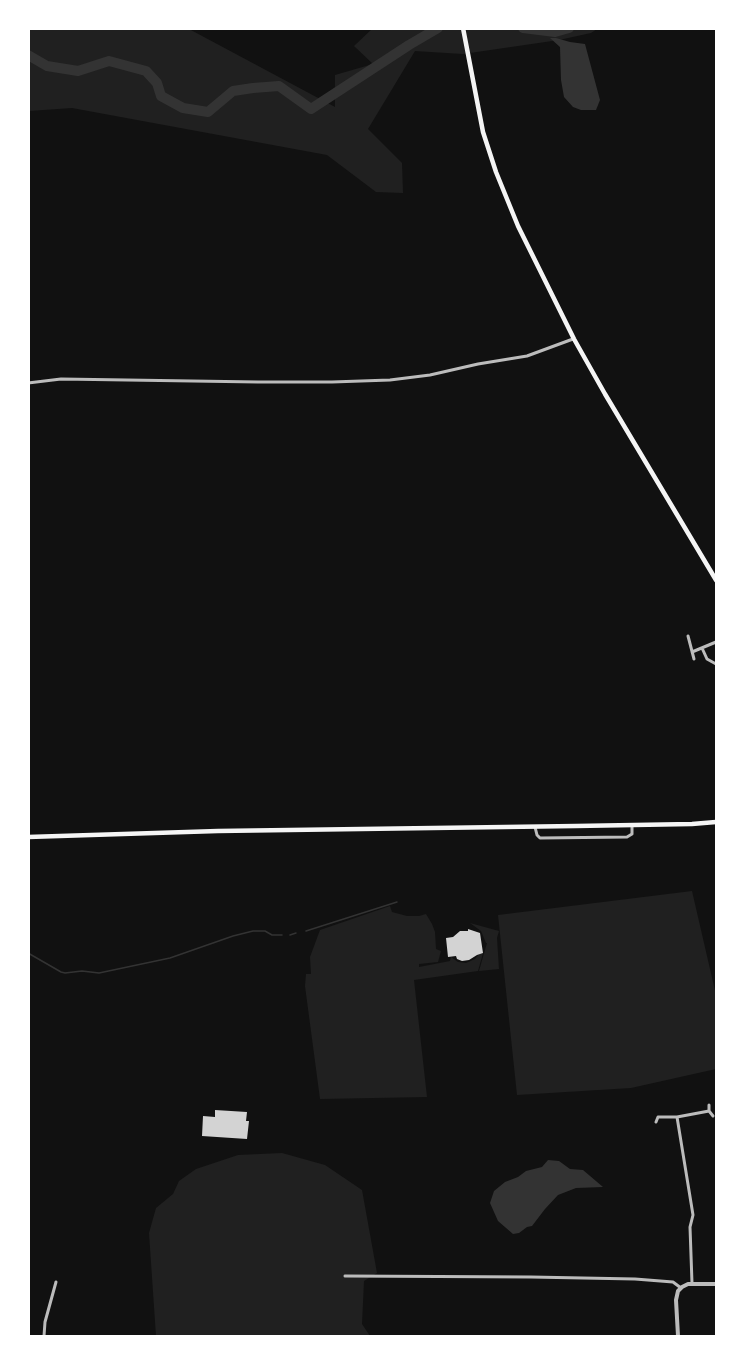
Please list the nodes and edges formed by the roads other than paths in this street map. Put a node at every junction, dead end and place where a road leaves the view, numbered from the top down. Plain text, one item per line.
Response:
1 (463, 29) edge
2 (574, 339) junction
3 (28, 383) edge
4 (715, 574) edge
5 (717, 580) edge
6 (688, 636) dead end
7 (717, 642) edge
8 (702, 648) junction
9 (692, 652) junction
10 (694, 658) dead end
11 (717, 664) edge
12 (717, 822) edge
13 (632, 825) junction
14 (535, 826) junction
15 (28, 837) edge
16 (709, 1105) dead end
17 (709, 1111) junction
18 (713, 1116) dead end
19 (677, 1117) junction
20 (656, 1122) dead end
21 (345, 1276) dead end
22 (56, 1282) dead end
23 (692, 1284) junction
24 (717, 1284) edge
25 (681, 1288) junction
26 (44, 1336) edge
27 (678, 1336) edge

1 - 2 main road
2 - 3 street
2 - 4 main road
4 - 5 main road
6 - 9 street
7 - 8 street
8 - 9 street
8 - 11 street
9 - 10 street
12 - 13 main road
13 - 14 main road
13 - 14 street
14 - 15 main road
16 - 17 street
17 - 18 street
17 - 19 street
19 - 20 street
19 - 23 street
21 - 25 street
22 - 26 street
23 - 24 street
23 - 25 street
25 - 27 street

